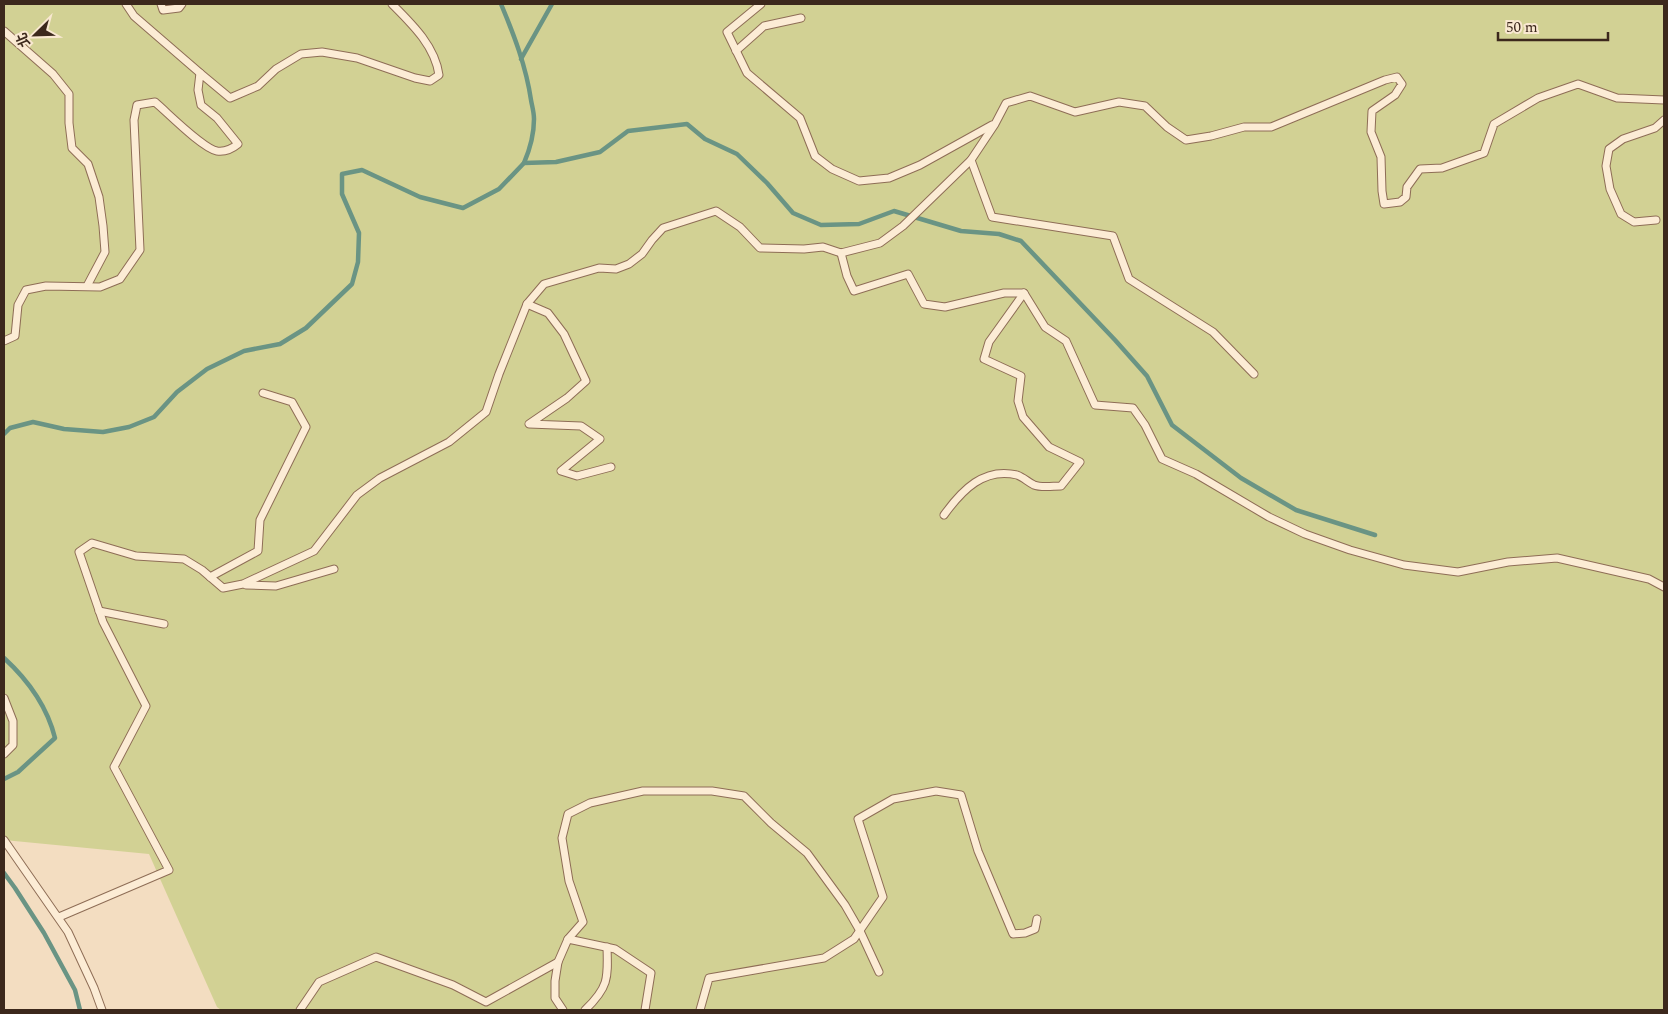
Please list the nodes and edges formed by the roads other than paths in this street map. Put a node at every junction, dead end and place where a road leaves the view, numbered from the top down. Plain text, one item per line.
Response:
1 (126, 4) edge
2 (161, 4) edge
3 (182, 4) edge
4 (392, 4) edge
5 (761, 4) edge
6 (801, 18) dead end
7 (4, 31) edge
8 (736, 51) junction
9 (200, 73) junction
10 (1664, 100) edge
11 (1664, 120) edge
12 (995, 124) junction
13 (971, 160) junction
14 (1656, 220) dead end
15 (841, 253) junction
16 (87, 286) junction
17 (1024, 293) junction
18 (527, 304) junction
19 (4, 341) edge
20 (1254, 374) dead end
21 (263, 393) dead end
22 (611, 467) dead end
23 (944, 515) dead end
24 (334, 569) dead end
25 (210, 577) junction
26 (243, 584) junction
27 (1664, 586) edge
28 (99, 611) junction
29 (164, 624) dead end
30 (4, 698) edge
31 (4, 754) edge
32 (4, 840) edge
33 (59, 918) junction
34 (1037, 918) dead end
35 (860, 931) junction
36 (568, 938) junction
37 (607, 947) junction
38 (558, 962) junction
39 (878, 972) dead end
40 (102, 1010) edge
41 (300, 1010) edge
42 (563, 1010) edge
43 (585, 1010) edge
44 (645, 1010) edge
45 (700, 1010) edge

1 - 9 lane
2 - 3 lane
4 - 9 lane
5 - 8 lane
6 - 8 lane
7 - 16 lane
8 - 12 lane
9 - 16 lane
10 - 12 lane
11 - 14 lane
12 - 13 lane
13 - 15 lane
13 - 20 lane
15 - 17 lane
15 - 18 lane
16 - 19 lane
17 - 23 lane
17 - 27 lane
18 - 22 lane
18 - 26 lane
21 - 25 lane
24 - 26 lane
25 - 26 lane
25 - 28 lane
28 - 29 lane
28 - 33 lane
30 - 31 lane
32 - 33 lane
33 - 40 lane
34 - 35 lane
35 - 36 lane
35 - 39 lane
35 - 45 lane
36 - 37 lane
36 - 38 lane
37 - 43 lane
37 - 44 lane
38 - 41 lane
38 - 42 lane

